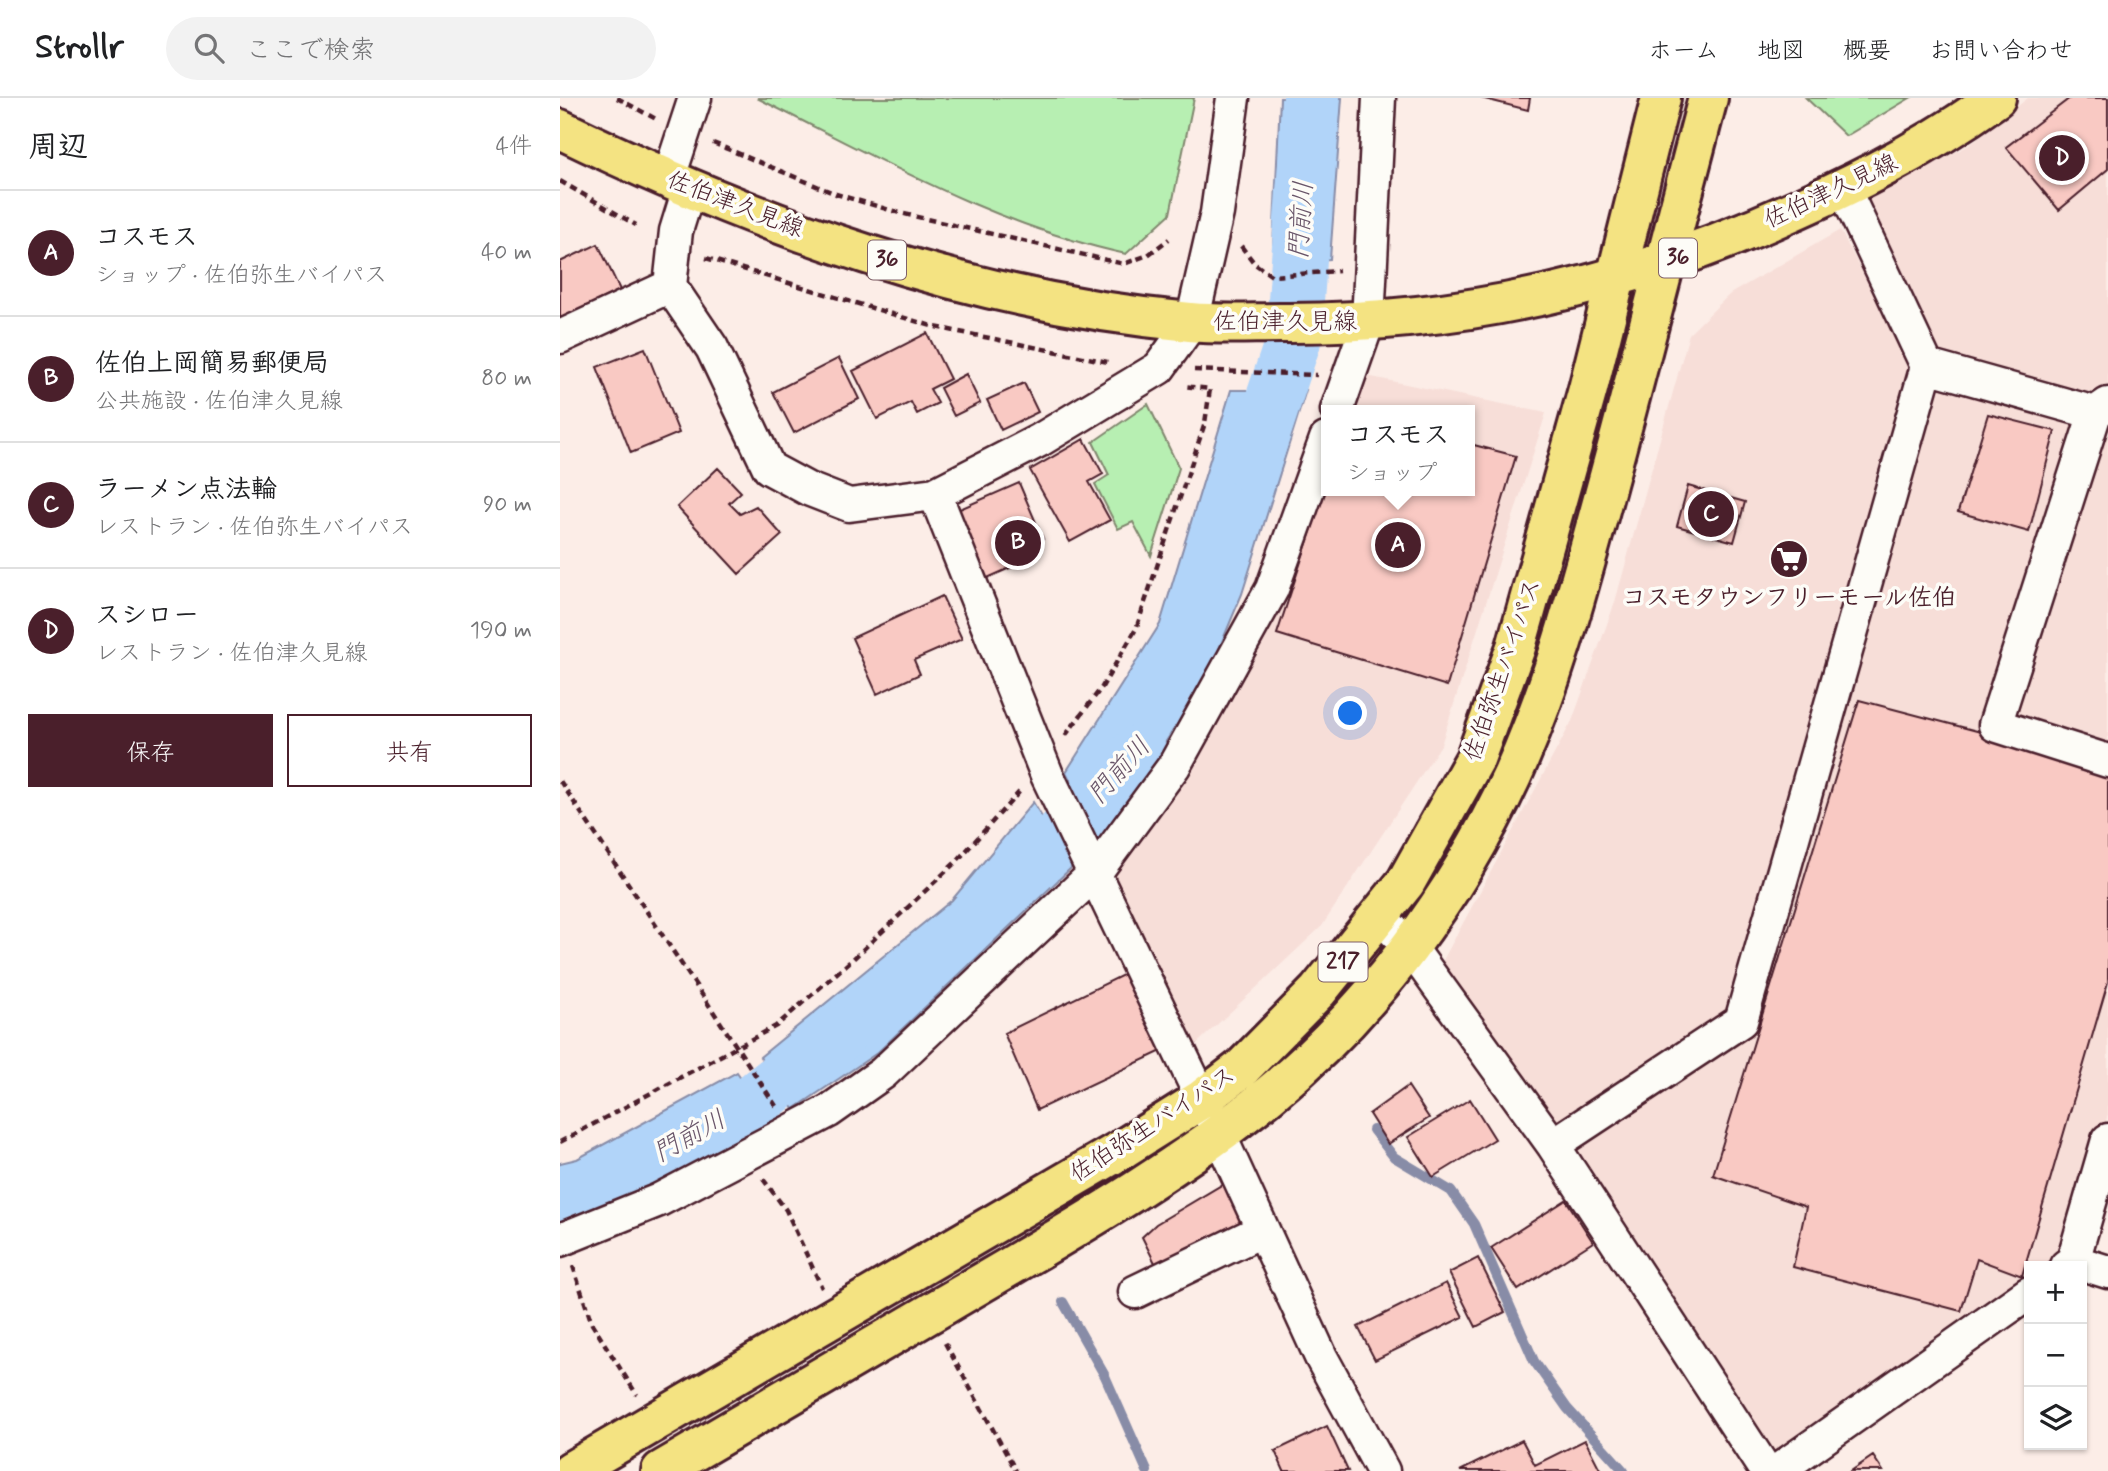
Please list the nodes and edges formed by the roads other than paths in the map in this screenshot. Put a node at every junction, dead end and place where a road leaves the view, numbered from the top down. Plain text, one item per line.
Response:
1 (695, 98) edge
2 (1233, 98) edge
3 (1379, 98) edge
4 (1661, 98) edge
5 (1708, 98) edge
6 (1996, 98) edge
7 (560, 129) edge
8 (678, 184) junction
9 (1844, 189) junction
10 (1665, 264) junction
11 (1615, 278) junction
12 (670, 286) junction
13 (1192, 322) junction
14 (1368, 322) junction
15 (560, 337) edge
16 (1927, 366) junction
17 (1339, 405) edge
18 (2102, 409) edge
19 (1321, 453) edge
20 (935, 494) junction
21 (2108, 761) edge
22 (1090, 866) junction
23 (1380, 917) junction
24 (1410, 947) junction
25 (1202, 1099) junction
26 (1219, 1134) junction
27 (2108, 1140) edge
28 (1553, 1146) junction
29 (1263, 1230) junction
30 (562, 1239) edge
31 (2071, 1261) edge
32 (2087, 1268) edge
33 (2108, 1272) edge
34 (1135, 1292) dead end
35 (2024, 1297) edge
36 (571, 1471) edge
37 (661, 1471) edge
38 (1383, 1471) edge
39 (1766, 1471) edge
40 (1777, 1471) edge

1 - 8 street
2 - 13 street
3 - 14 street
4 - 11 main road, 佐伯弥生バイパス / 217
5 - 10 main road, 佐伯弥生バイパス / 217
6 - 9 main road, 佐伯津久見線 / 36
7 - 8 main road, 佐伯津久見線 / 36
8 - 12 street
8 - 13 main road, 佐伯津久見線 / 36
9 - 10 main road, 佐伯津久見線 / 36
9 - 16 street
10 - 11 main road, 佐伯津久見線 / 36
10 - 24 main road, 佐伯弥生バイパス / 217
11 - 14 main road, 佐伯津久見線 / 36
11 - 23 main road, 佐伯弥生バイパス / 217
12 - 15 street
12 - 20 street
13 - 14 main road, 佐伯津久見線 / 36
13 - 20 street
14 - 17 street
16 - 18 street
16 - 28 street
18 - 21 street
19 - 22 street
20 - 22 street
22 - 25 street
22 - 30 street
23 - 24 street
23 - 25 main road, 佐伯弥生バイパス / 217
24 - 26 main road, 佐伯弥生バイパス / 217
24 - 28 street
25 - 26 street
25 - 36 main road, 佐伯弥生バイパス / 217
26 - 29 street
26 - 37 main road, 佐伯弥生バイパス / 217
27 - 31 street
28 - 39 street
29 - 34 street
29 - 38 street
32 - 33 street
35 - 40 street

